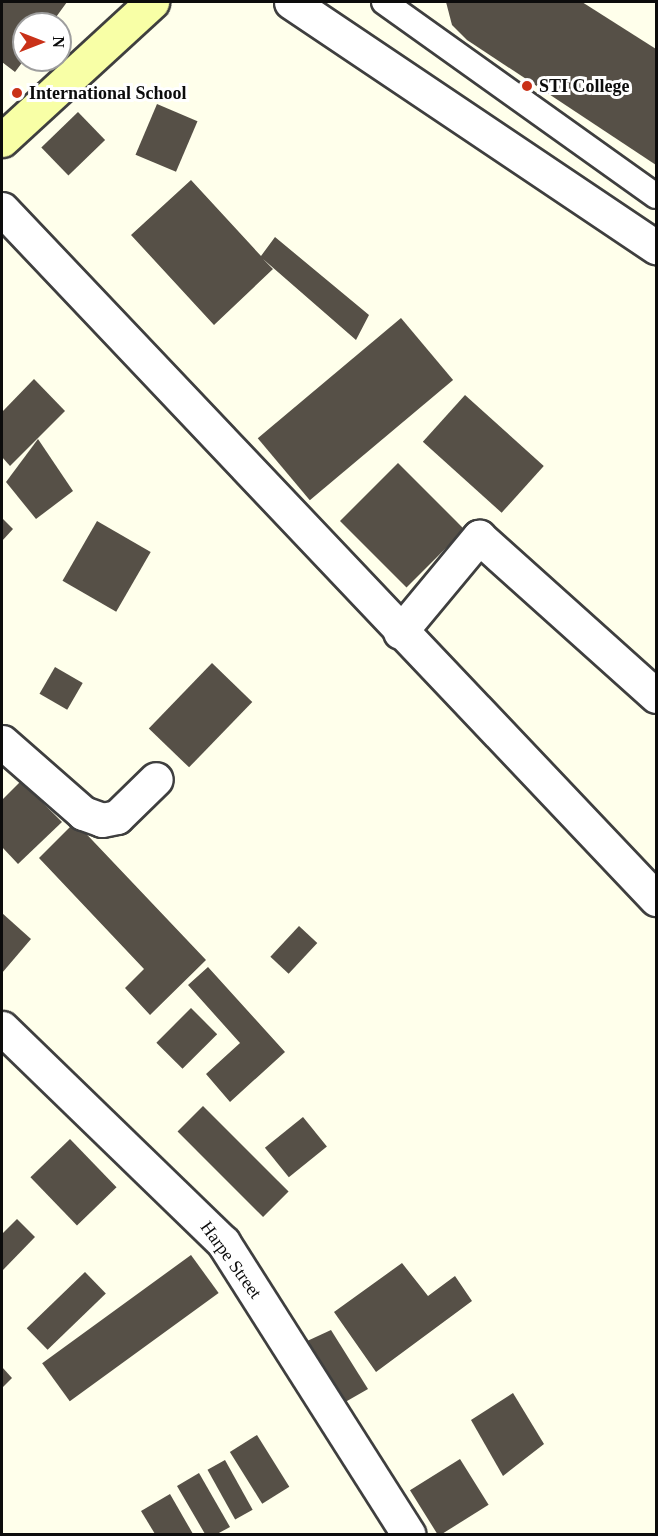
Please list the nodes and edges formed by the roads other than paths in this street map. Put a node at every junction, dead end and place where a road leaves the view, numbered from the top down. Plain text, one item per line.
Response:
1 (152, 2) edge
2 (291, 2) edge
3 (384, 2) edge
4 (2, 140) edge
5 (657, 196) edge
6 (2, 209) edge
7 (657, 247) edge
8 (400, 632) junction
9 (657, 696) edge
10 (2, 742) edge
11 (156, 779) dead end
12 (657, 899) edge
13 (2, 1028) edge
14 (408, 1534) edge

1 - 4 street
2 - 7 street
3 - 5 lane
6 - 8 street
8 - 9 street
8 - 12 street
10 - 11 street
13 - 14 street, Harpe Street

